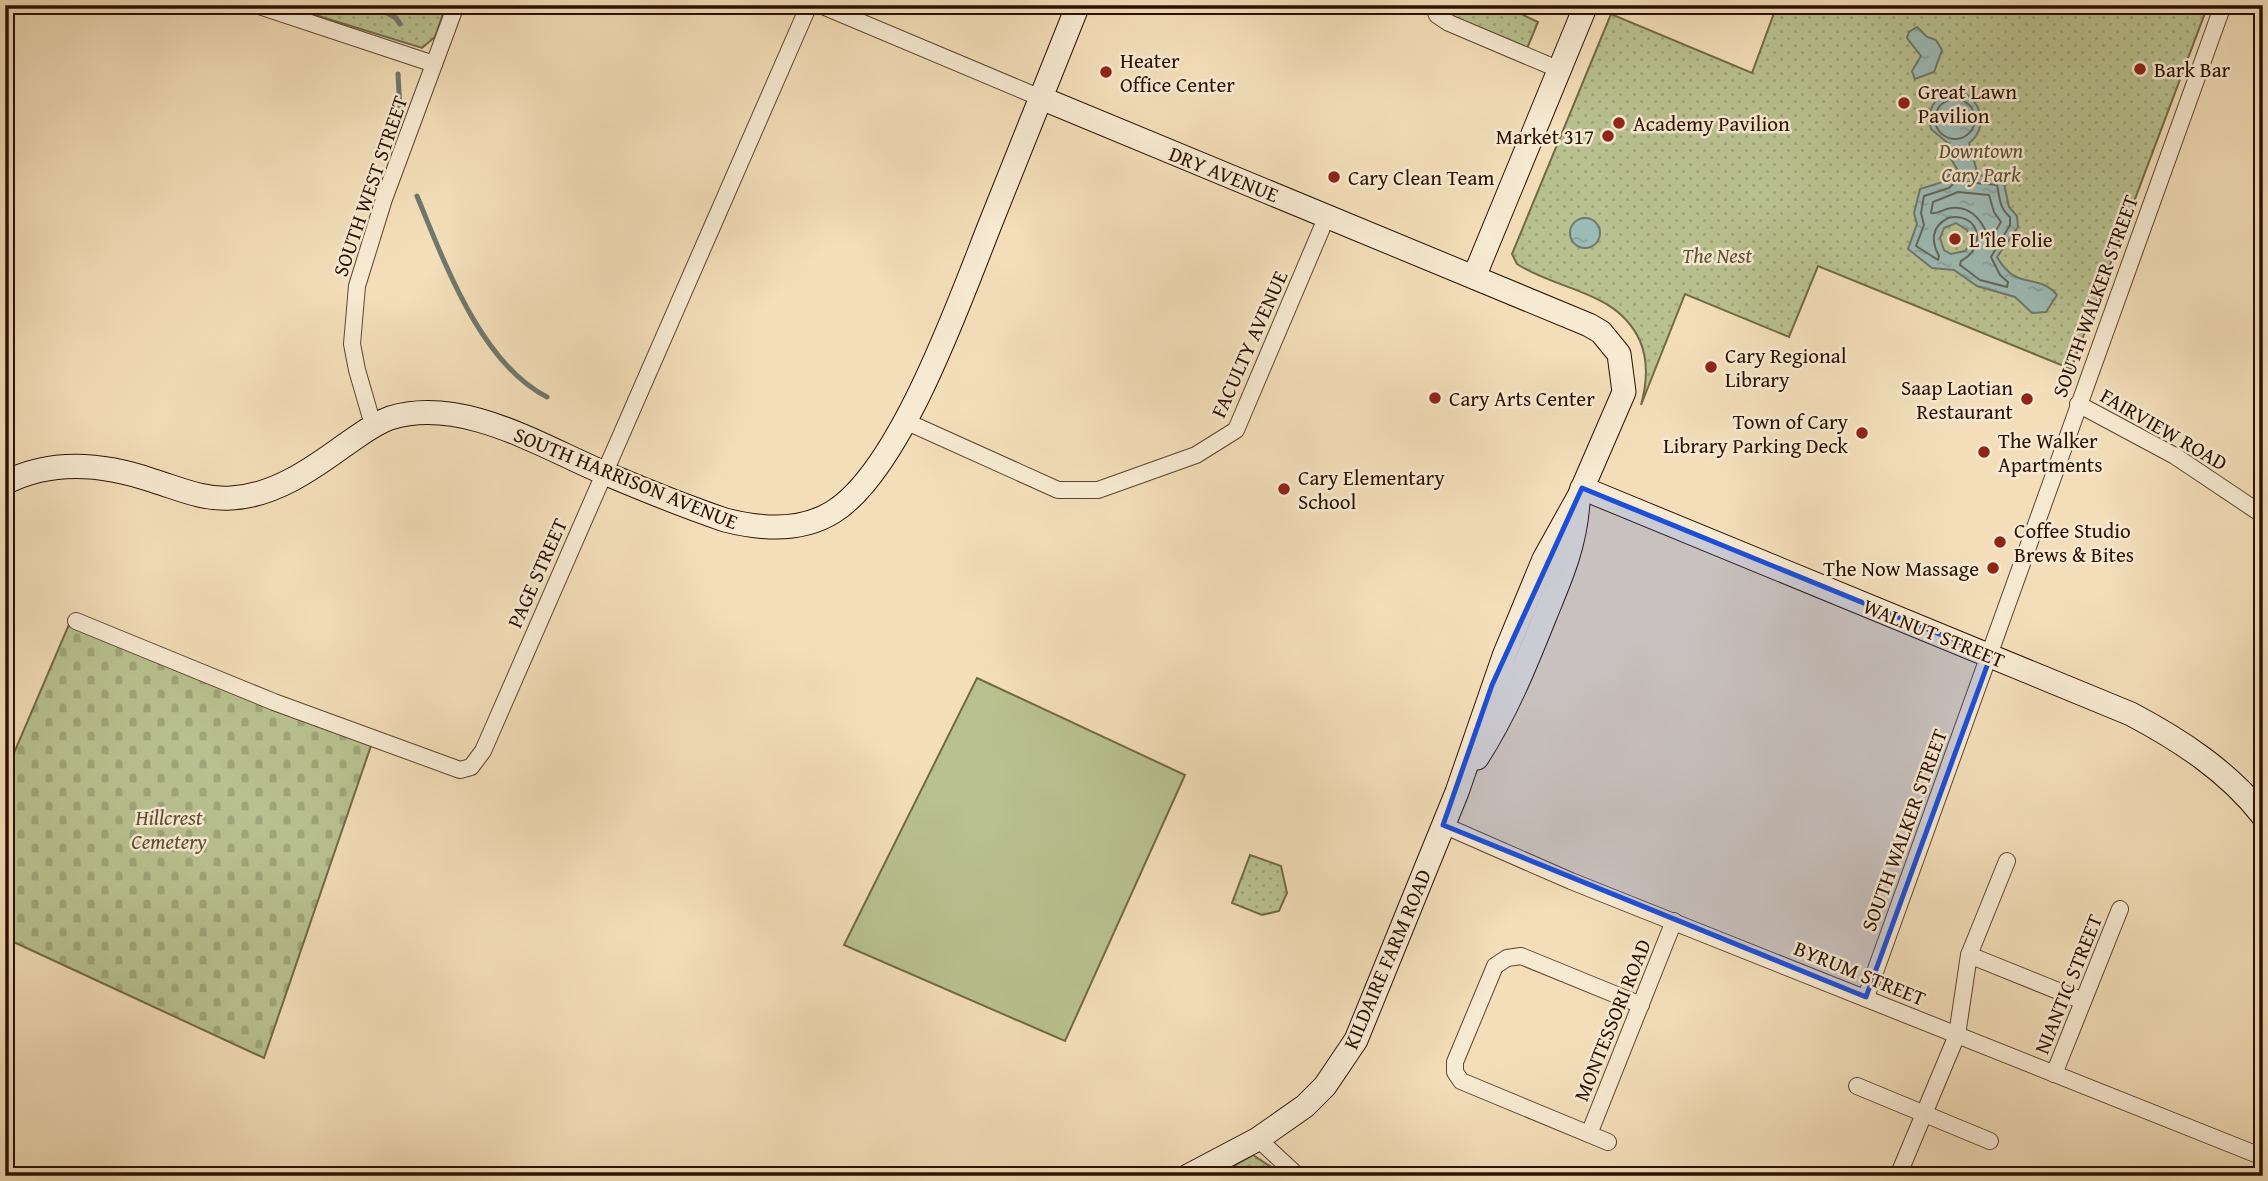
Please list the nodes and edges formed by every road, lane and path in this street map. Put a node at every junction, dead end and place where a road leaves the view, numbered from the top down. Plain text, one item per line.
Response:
1 (256, 5) edge
2 (456, 5) edge
3 (809, 5) edge
4 (820, 5) edge
5 (1078, 5) edge
6 (1433, 5) edge
7 (1586, 5) edge
8 (2222, 5) edge
9 (434, 64) junction
10 (1560, 70) junction
11 (1041, 98) junction
12 (1327, 216) junction
13 (1474, 277) junction
14 (1619, 354) joint
15 (2078, 404) junction
16 (905, 421) junction
17 (373, 425) junction
18 (604, 473) junction
19 (5, 483) edge
20 (1581, 492) junction
21 (2263, 515) edge
22 (76, 621) dead end
23 (1991, 655) junction
24 (2263, 816) edge
25 (1443, 825) junction
26 (2007, 861) dead end
27 (2120, 909) dead end
28 (1674, 921) junction
29 (1969, 955) junction
30 (1866, 997) junction
31 (2083, 1001) junction
32 (1641, 1005) junction
33 (1957, 1035) junction
34 (2054, 1074) junction
35 (1857, 1086) dead end
36 (1924, 1114) junction
37 (1588, 1134) junction
38 (1258, 1139) junction
39 (1990, 1141) dead end
40 (1608, 1142) dead end
41 (2263, 1157) edge
42 (1188, 1176) edge
43 (1298, 1176) edge
44 (1898, 1176) edge

1 - 9 street
2 - 9 street, SOUTH WEST STREET
3 - 18 street, PAGE STREET
4 - 11 street, DRY AVENUE
5 - 11 main road, SOUTH HARRISON AVENUE
6 - 10 street
7 - 10 main road
8 - 15 street, SOUTH WALKER STREET
9 - 17 street, SOUTH WEST STREET
10 - 13 main road
11 - 12 main road, DRY AVENUE
11 - 16 main road, SOUTH HARRISON AVENUE
12 - 13 main road, DRY AVENUE
12 - 16 street, FACULTY AVENUE
13 - 14 main road, DRY AVENUE
14 - 20 main road, KILDAIRE FARM ROAD
15 - 21 street, FAIRVIEW ROAD
15 - 23 street, SOUTH WALKER STREET
16 - 18 main road, SOUTH HARRISON AVENUE
17 - 18 main road, SOUTH HARRISON AVENUE
17 - 19 main road, SOUTH HARRISON AVENUE
18 - 22 street, PAGE STREET
20 - 23 main road, WALNUT STREET
20 - 25 main road, KILDAIRE FARM ROAD
23 - 24 main road, WALNUT STREET
23 - 30 street, SOUTH WALKER STREET
25 - 28 street, BYRUM STREET
25 - 38 main road, KILDAIRE FARM ROAD
26 - 29 street
27 - 31 street, NIANTIC STREET
28 - 30 street, BYRUM STREET
28 - 32 street, MONTESSORI ROAD
29 - 31 street
29 - 33 street
30 - 33 street, BYRUM STREET
31 - 34 street, NIANTIC STREET
32 - 37 street, MONTESSORI ROAD
32 - 37 street
33 - 34 street, BYRUM STREET
33 - 36 street
34 - 41 street, BYRUM STREET
35 - 36 street
36 - 39 street
36 - 44 street
37 - 40 street
38 - 42 main road, KILDAIRE FARM ROAD
38 - 43 street

